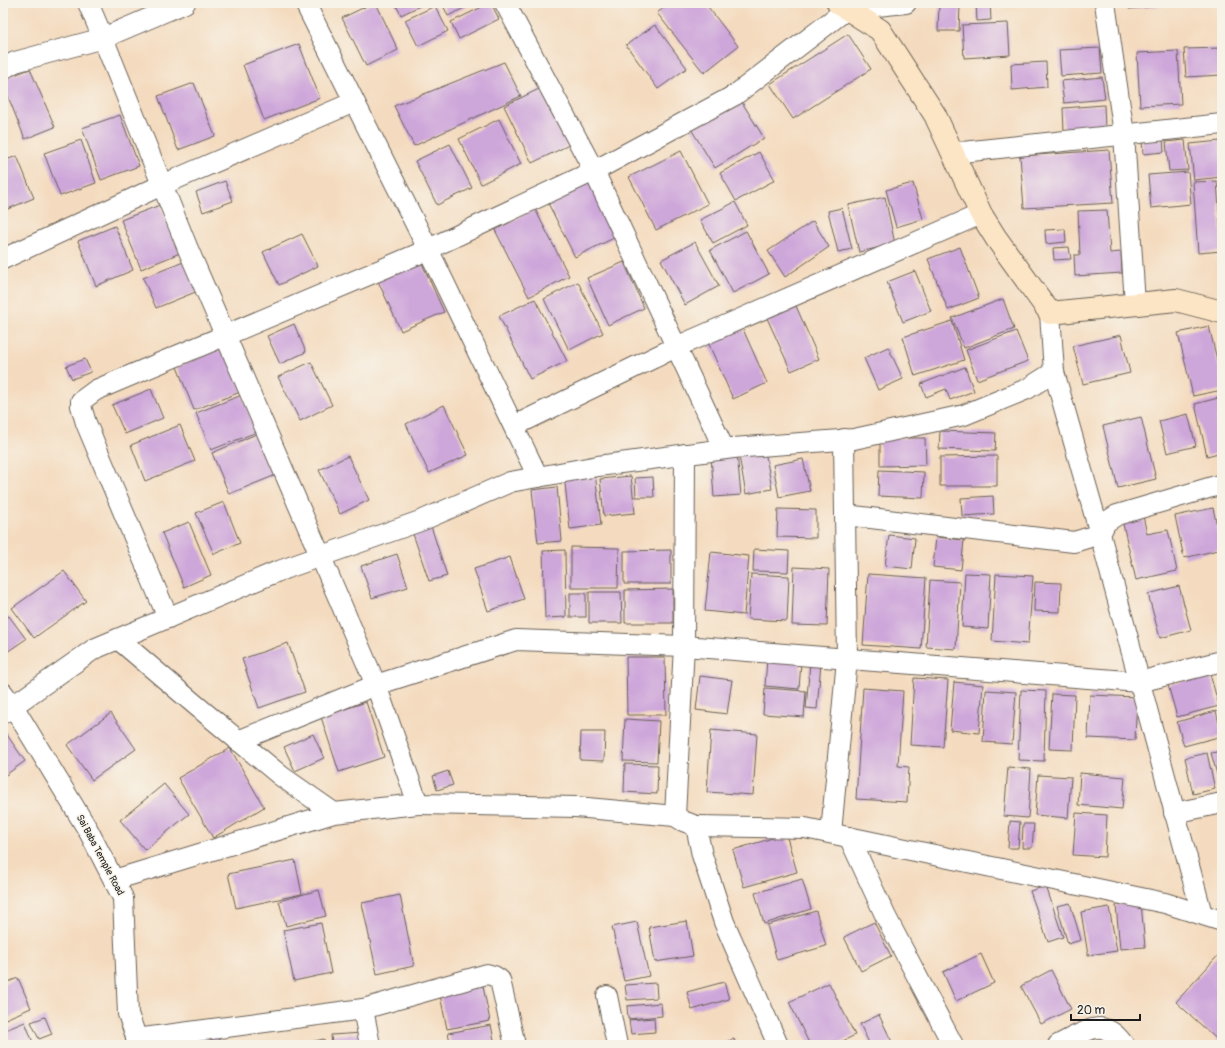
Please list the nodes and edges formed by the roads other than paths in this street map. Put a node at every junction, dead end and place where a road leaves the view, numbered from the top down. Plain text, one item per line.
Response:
1 (88, 3) edge
2 (185, 3) edge
3 (305, 3) edge
4 (505, 3) edge
5 (906, 3) edge
6 (1105, 3) edge
7 (843, 6) edge
8 (103, 38) junction
9 (3, 70) edge
10 (354, 102) junction
11 (1222, 124) edge
12 (1124, 134) junction
13 (953, 153) junction
14 (594, 171) junction
15 (162, 185) junction
16 (981, 214) junction
17 (428, 249) junction
18 (3, 259) edge
19 (1135, 304) junction
20 (1050, 312) junction
21 (1222, 312) edge
22 (226, 336) junction
23 (676, 346) junction
24 (1054, 372) junction
25 (514, 426) junction
26 (844, 439) junction
27 (724, 449) junction
28 (685, 454) junction
29 (538, 477) junction
30 (1222, 484) edge
31 (845, 515) junction
32 (1100, 534) junction
33 (321, 557) junction
34 (168, 618) junction
35 (118, 639) junction
36 (684, 646) junction
37 (847, 659) junction
38 (1222, 661) edge
39 (1139, 682) junction
40 (376, 685) junction
41 (6, 704) edge
42 (238, 741) junction
43 (1222, 803) edge
44 (418, 804) junction
45 (334, 813) junction
46 (1174, 813) junction
47 (675, 816) junction
48 (696, 826) junction
49 (840, 835) junction
50 (114, 880) junction
51 (1202, 914) junction
52 (1222, 921) edge
53 (607, 996) dead end
54 (363, 1009) junction
55 (138, 1042) edge
56 (370, 1045) edge
57 (515, 1045) edge
58 (617, 1045) edge
59 (778, 1045) edge
60 (953, 1045) edge
61 (1058, 1045) edge
62 (1124, 1045) edge

1 - 8 street
2 - 8 street
3 - 10 street
4 - 14 street
5 - 7 street
6 - 12 street
7 - 13 street
7 - 14 street
8 - 9 street
8 - 15 street
10 - 15 street
10 - 17 street
11 - 12 street
12 - 13 street
12 - 19 street
13 - 16 street
14 - 17 street
14 - 23 street
15 - 18 street
15 - 22 street
16 - 20 street
16 - 23 street
17 - 22 street
17 - 25 street
19 - 20 street
19 - 21 street
20 - 24 street
22 - 33 street
22 - 34 street
23 - 25 street
23 - 27 street
24 - 26 street
24 - 32 street
25 - 29 street
26 - 27 street
26 - 31 street
27 - 28 street
28 - 29 street
28 - 36 street
29 - 33 street
30 - 32 street
31 - 32 street
31 - 37 street
32 - 39 street
33 - 34 street
33 - 40 street
34 - 35 street
35 - 41 street
35 - 42 street
36 - 37 street
36 - 40 street
36 - 47 street
37 - 39 street
37 - 49 street
38 - 39 street
39 - 46 street
40 - 42 street
40 - 44 street
41 - 50 street, Sai Baba Temple Road
42 - 45 street
43 - 46 street
44 - 45 street
44 - 47 street
45 - 50 street
46 - 51 street
47 - 48 street
48 - 49 street
48 - 59 street
49 - 51 street
49 - 60 street
50 - 55 street, Sai Baba Temple Road
51 - 52 street
53 - 58 street
54 - 55 street
54 - 56 street
54 - 57 street
61 - 62 street

